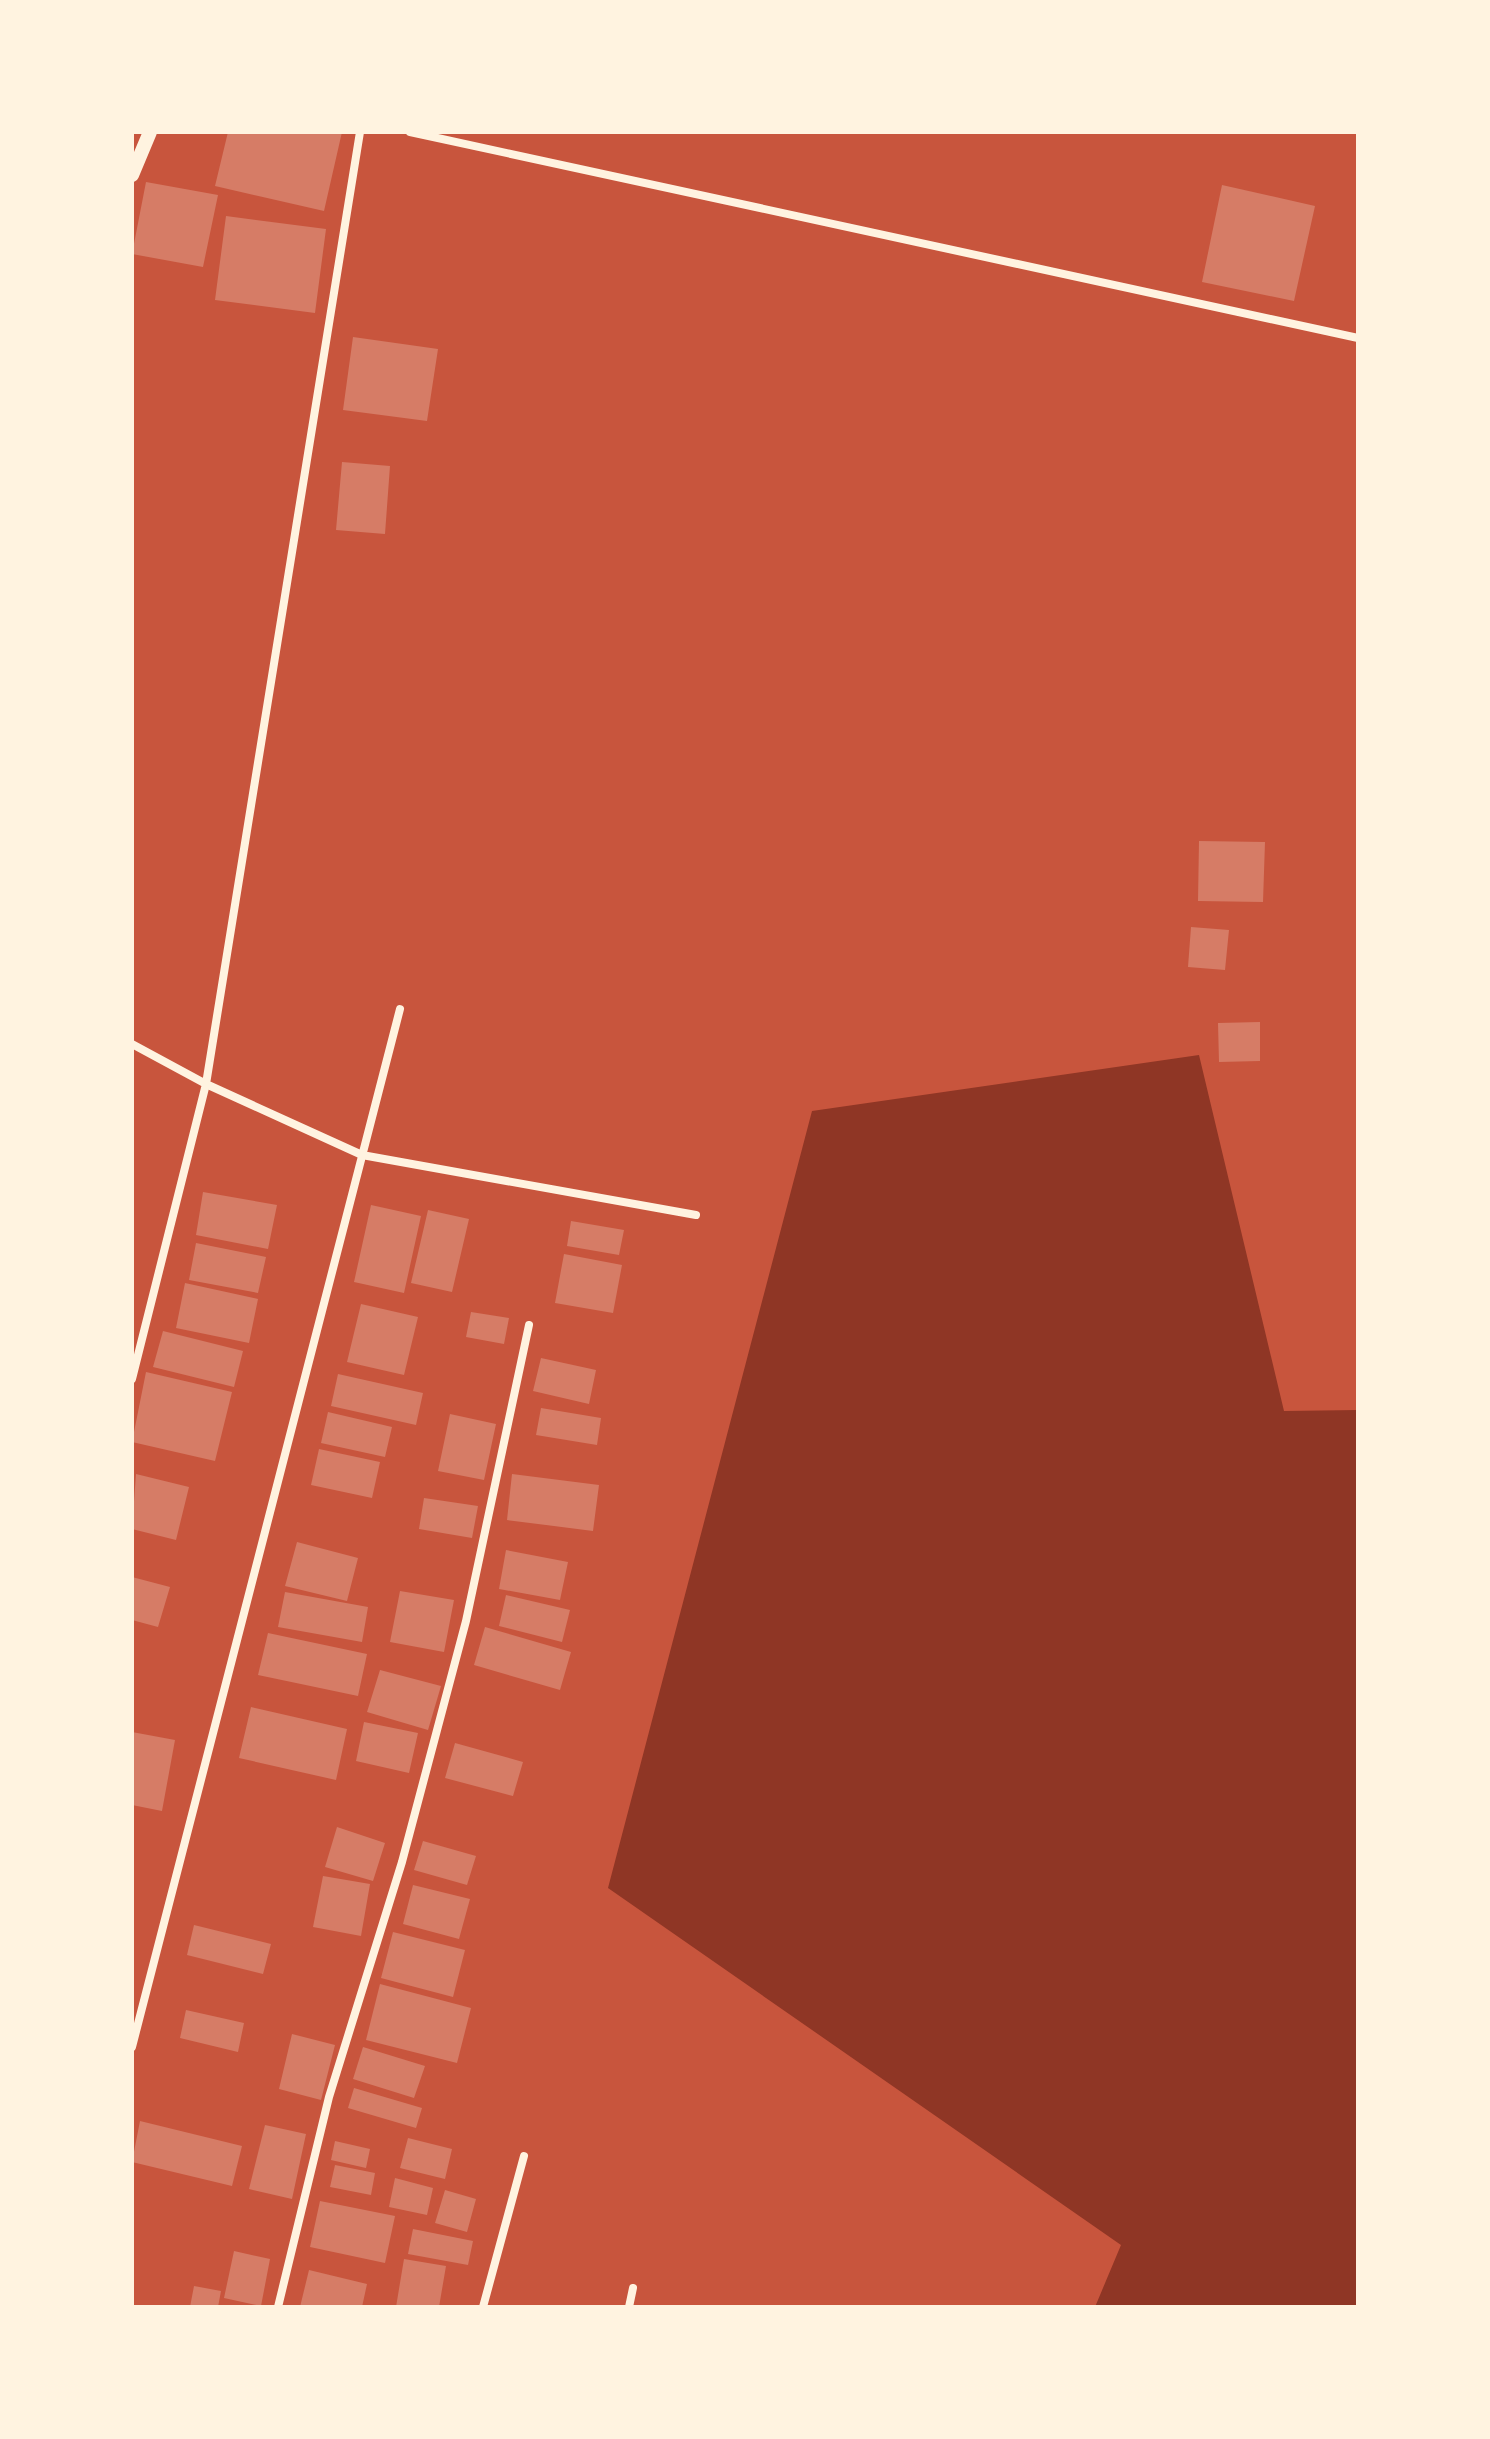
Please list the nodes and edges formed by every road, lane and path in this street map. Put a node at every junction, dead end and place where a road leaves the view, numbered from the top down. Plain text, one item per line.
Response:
1 (150, 132) edge
2 (360, 132) edge
3 (410, 132) edge
4 (132, 175) edge
5 (1358, 338) edge
6 (400, 1009) dead end
7 (132, 1044) edge
8 (206, 1084) junction
9 (362, 1155) junction
10 (696, 1215) dead end
11 (529, 1325) dead end
12 (132, 1379) edge
13 (132, 2047) edge
14 (524, 2156) dead end
15 (633, 2288) dead end
16 (278, 2307) edge
17 (483, 2307) edge
18 (629, 2307) edge

1 - 4 street
2 - 8 street
3 - 5 street
6 - 9 street
7 - 8 street
8 - 9 street
8 - 12 street
9 - 10 street
9 - 13 street
11 - 16 street
14 - 17 street
15 - 18 street

